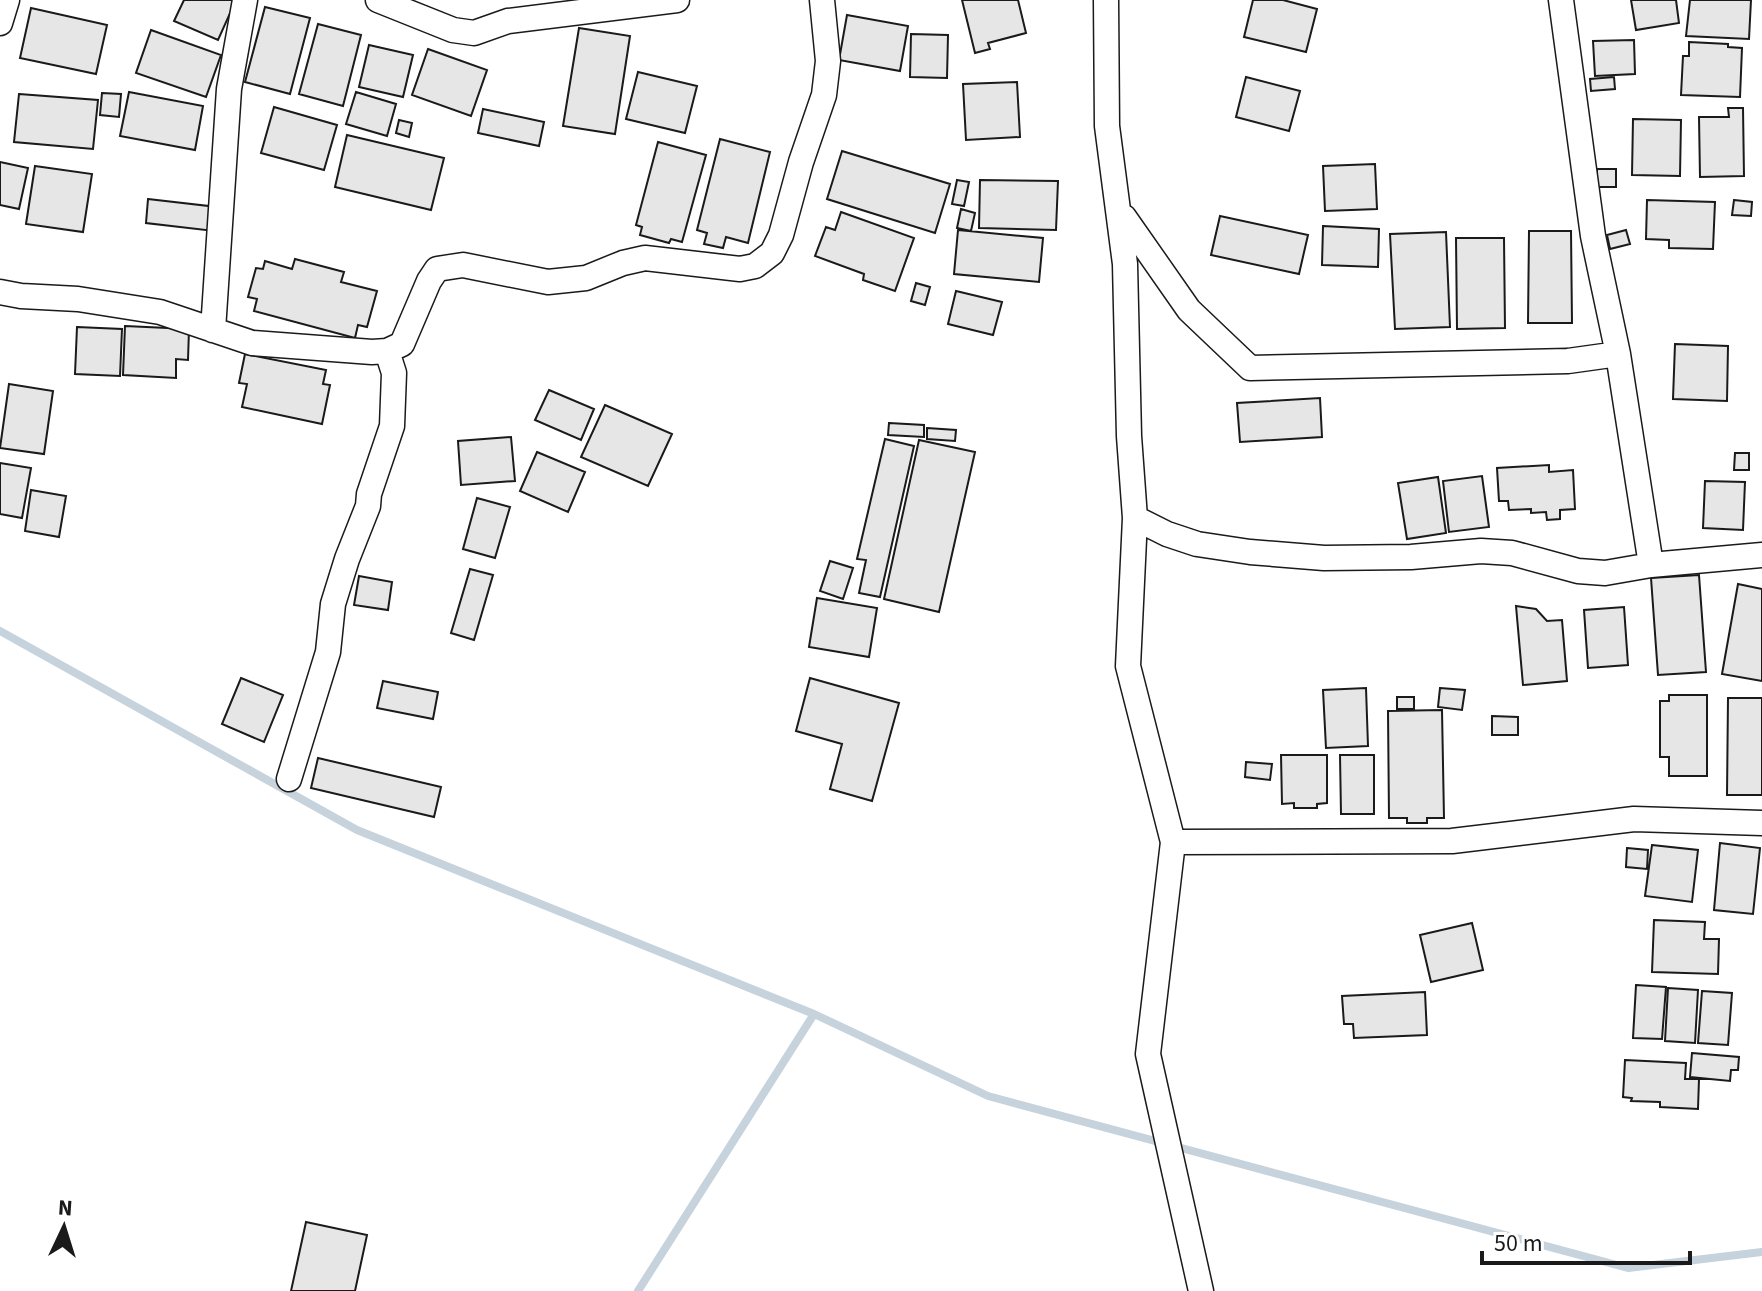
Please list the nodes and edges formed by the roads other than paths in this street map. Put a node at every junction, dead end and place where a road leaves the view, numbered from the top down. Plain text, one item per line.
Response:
1 (7, 0) edge
2 (245, 0) edge
3 (378, 0) edge
4 (677, 0) edge
5 (822, 0) edge
6 (1106, 0) edge
7 (1561, 0) edge
8 (0, 23) edge
9 (1120, 212) junction
10 (0, 292) edge
11 (213, 330) junction
12 (387, 351) junction
13 (1618, 354) junction
14 (1135, 518) junction
15 (1762, 555) edge
16 (1651, 565) junction
17 (289, 779) dead end
18 (1762, 823) edge
19 (1173, 842) junction
20 (1201, 1291) edge

1 - 8 street
2 - 11 street
3 - 4 street
5 - 12 street
6 - 9 street
7 - 13 street
9 - 13 street
9 - 14 street
10 - 11 street
11 - 12 street
12 - 17 street
13 - 16 street
14 - 16 street
14 - 19 street
15 - 16 street
18 - 19 street
19 - 20 street

